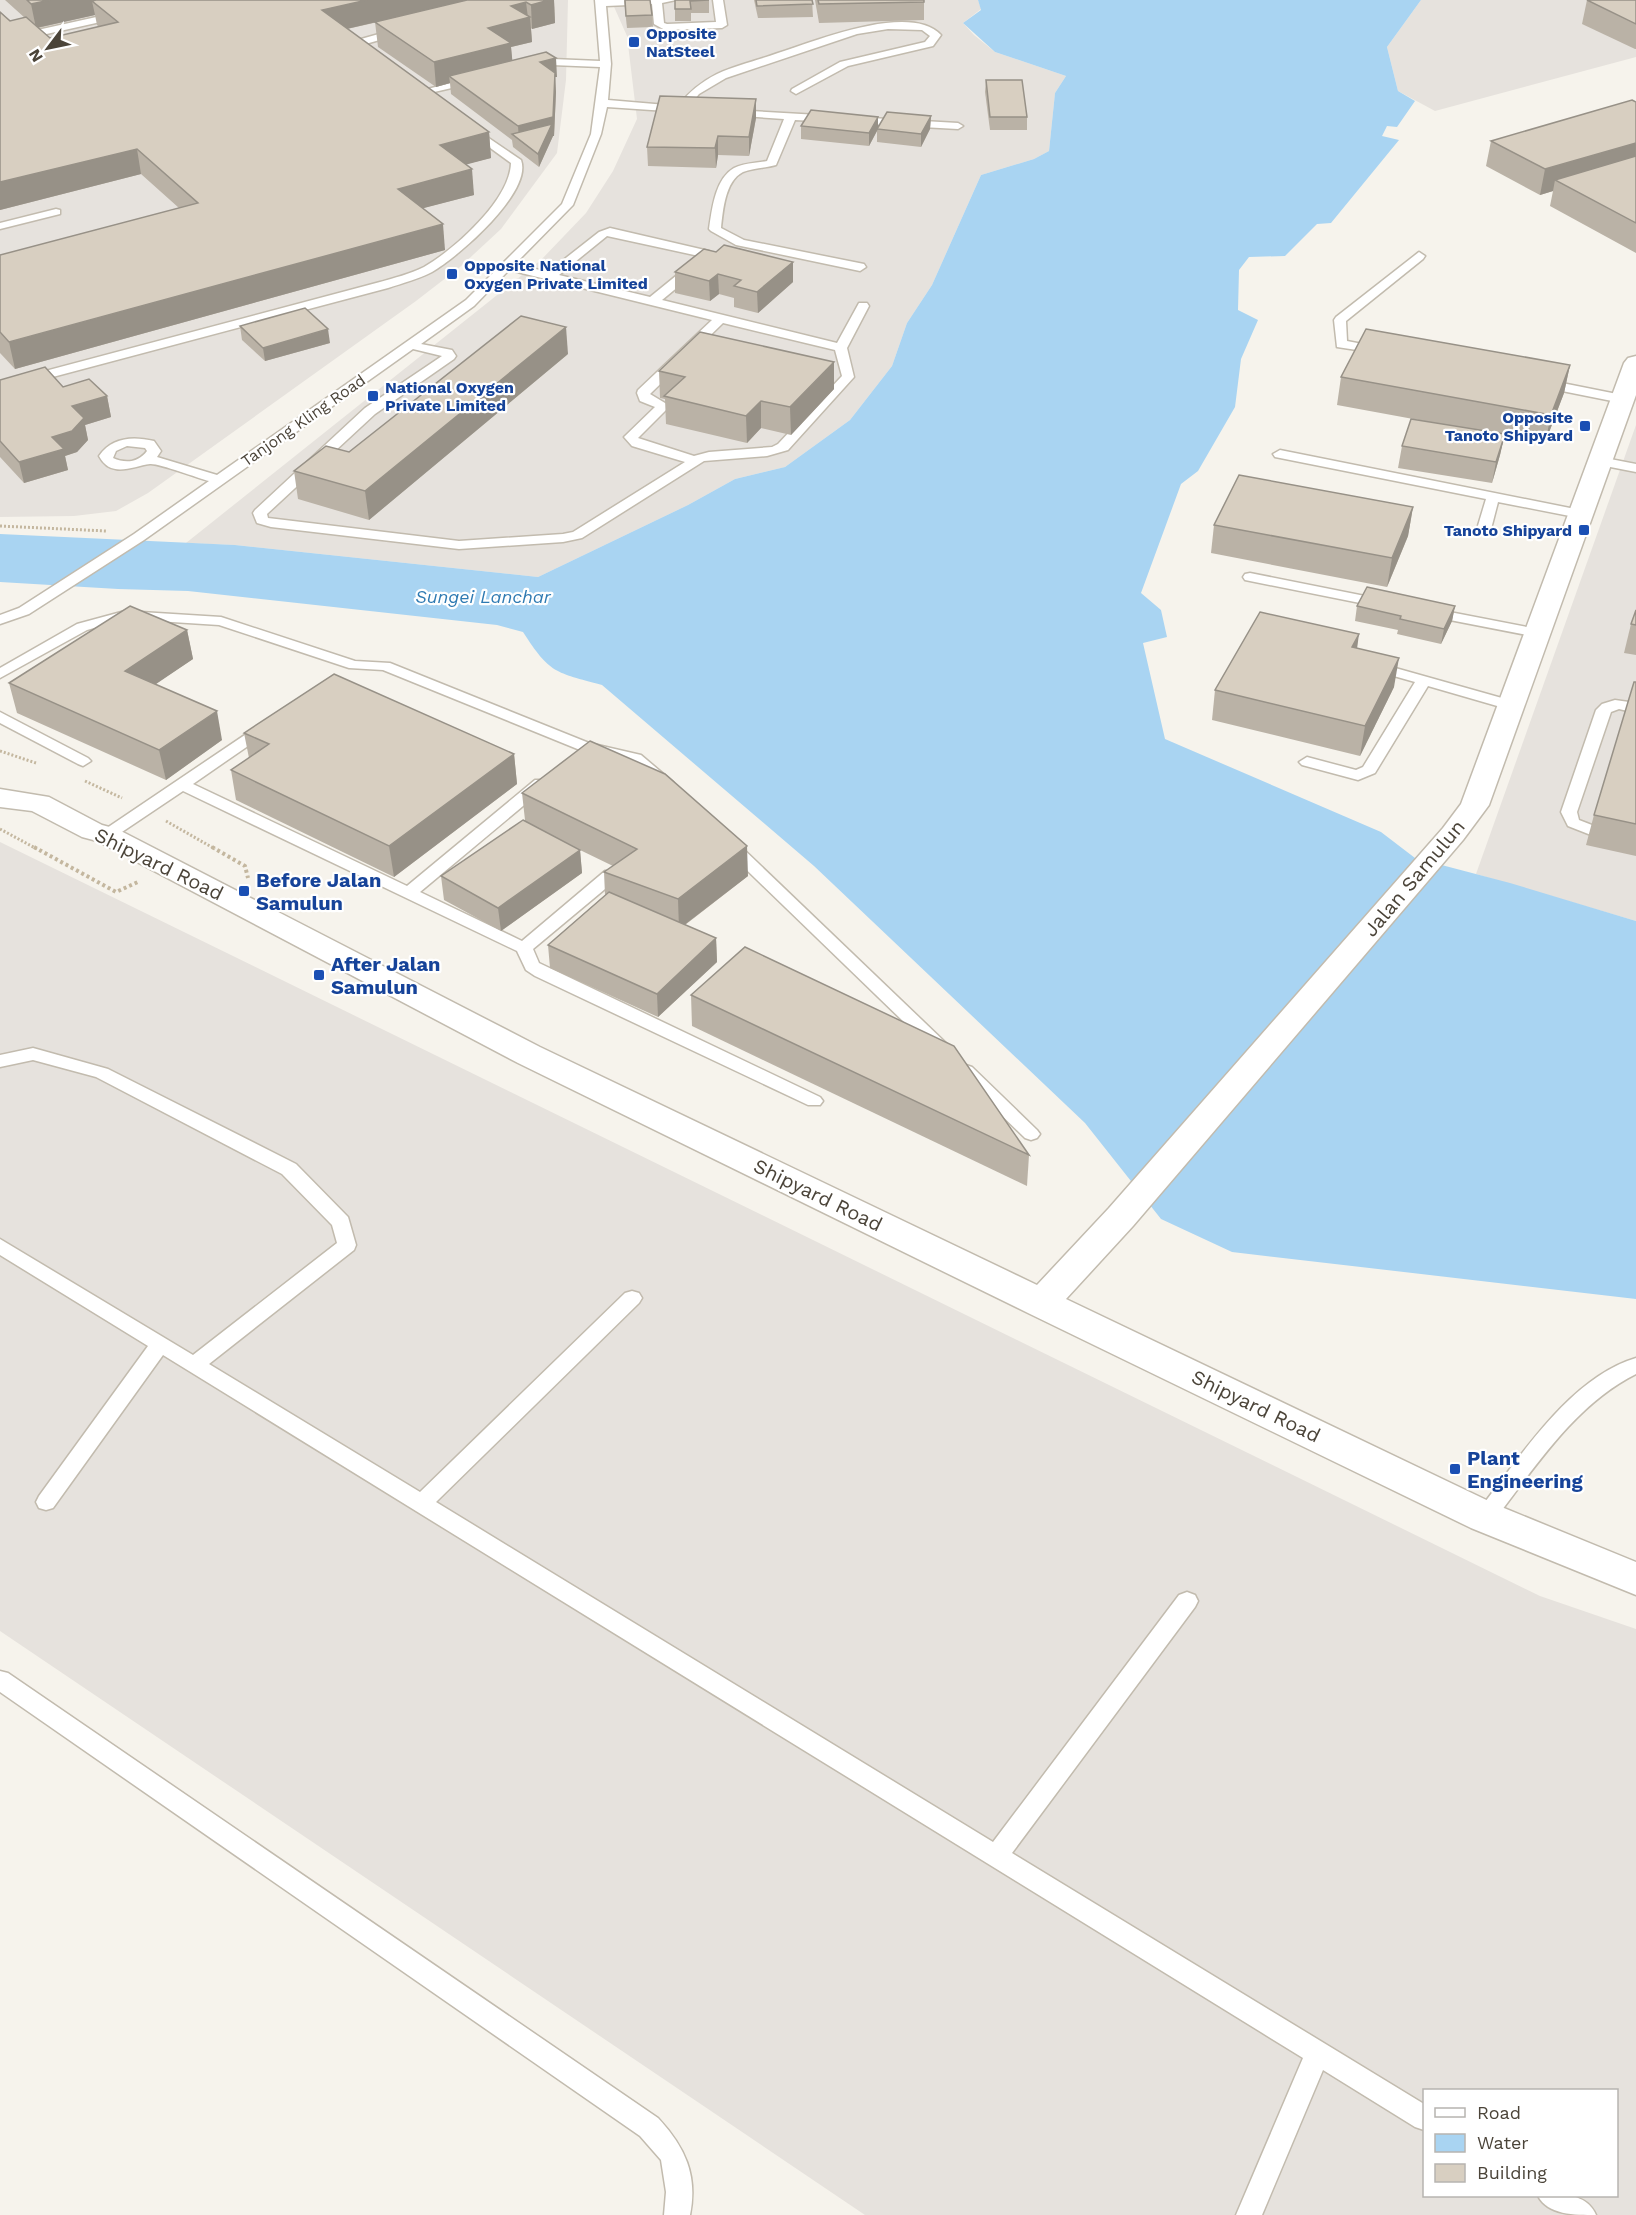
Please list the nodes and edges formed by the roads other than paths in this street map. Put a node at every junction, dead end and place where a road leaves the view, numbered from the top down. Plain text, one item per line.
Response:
1 (671, 0) edge
2 (718, 0) edge
3 (657, 1) edge
4 (600, 2) edge
5 (132, 13) edge
6 (0, 17) edge
7 (412, 28) edge
8 (377, 61) edge
9 (606, 64) junction
10 (524, 67) edge
11 (489, 76) edge
12 (796, 91) dead end
13 (421, 93) edge
14 (602, 103) junction
15 (724, 112) edge
16 (790, 118) junction
17 (459, 120) edge
18 (958, 126) dead end
19 (57, 212) dead end
20 (0, 226) edge
21 (1419, 256) dead end
22 (507, 266) junction
23 (860, 267) dead end
24 (551, 276) junction
25 (652, 302) junction
26 (863, 306) dead end
27 (720, 319) junction
28 (410, 345) junction
29 (841, 348) junction
30 (1388, 353) edge
31 (1636, 363) edge
32 (1528, 380) edge
33 (0, 387) edge
34 (1622, 399) junction
35 (1280, 454) dead end
36 (149, 459) dead end
37 (696, 461) junction
38 (1600, 461) junction
39 (1636, 468) edge
40 (218, 480) junction
41 (1493, 497) junction
42 (1580, 514) junction
43 (1484, 529) dead end
44 (1250, 577) dead end
45 (24, 611) junction
46 (0, 620) edge
47 (0, 631) edge
48 (1537, 633) junction
49 (1360, 662) edge
50 (354, 665) junction
51 (0, 674) edge
52 (335, 679) edge
53 (1424, 680) junction
54 (1511, 705) junction
55 (1636, 708) edge
56 (0, 717) edge
57 (278, 719) edge
58 (585, 747) junction
59 (83, 761) dead end
60 (567, 762) edge
61 (1306, 762) dead end
62 (550, 776) edge
63 (183, 785) junction
64 (673, 790) edge
65 (3, 797) edge
66 (1591, 830) dead end
67 (715, 831) edge
68 (107, 835) junction
69 (611, 875) edge
70 (408, 893) junction
71 (524, 948) junction
72 (0, 1061) edge
73 (814, 1101) dead end
74 (1031, 1134) dead end
75 (0, 1246) edge
76 (632, 1298) dead end
77 (1041, 1304) junction
78 (160, 1344) junction
79 (194, 1365) junction
80 (1636, 1365) edge
81 (46, 1502) dead end
82 (421, 1504) junction
83 (1485, 1517) junction
84 (1636, 1579) edge
85 (1187, 1601) dead end
86 (0, 1680) edge
87 (996, 1856) junction
88 (1318, 2053) junction
89 (1423, 2117) edge
90 (1553, 2197) edge
91 (677, 2215) edge
92 (1248, 2215) edge
93 (1583, 2215) edge

1 - 3 lane
2 - 3 lane
3 - 4 lane
4 - 9 lane, Tanjong Kling Road
5 - 6 lane
7 - 8 lane
9 - 10 lane
9 - 14 lane, Tanjong Kling Road
11 - 13 lane
12 - 14 lane
14 - 22 lane, Tanjong Kling Road
15 - 16 lane
16 - 18 lane
16 - 23 lane
17 - 33 lane
19 - 20 lane
21 - 30 lane
22 - 24 lane
22 - 28 lane, Tanjong Kling Road
24 - 25 lane
24 - 25 lane
25 - 27 lane
26 - 29 lane
27 - 29 lane
27 - 37 lane
28 - 37 lane
28 - 40 lane, Tanjong Kling Road
29 - 37 lane
31 - 34 street, Jalan Samulun
32 - 34 lane
34 - 38 street, Jalan Samulun
35 - 41 lane
36 - 40 lane
38 - 39 lane
38 - 42 street, Jalan Samulun
40 - 45 lane, Tanjong Kling Road
41 - 42 lane
41 - 43 lane
42 - 48 street, Jalan Samulun
44 - 48 lane
45 - 46 lane, Tanjong Kling Road
45 - 47 lane, Tanjong Kling Road
48 - 54 street, Jalan Samulun
49 - 53 lane
50 - 51 lane
50 - 52 lane
50 - 58 lane
53 - 54 lane
53 - 61 lane
54 - 77 street, Jalan Samulun
55 - 66 lane
56 - 59 lane
57 - 63 lane
58 - 60 lane
58 - 64 lane
62 - 70 lane
63 - 68 lane
63 - 70 lane
65 - 68 street, Shipyard Road
67 - 74 lane
68 - 77 street, Shipyard Road
69 - 71 lane
70 - 71 lane
71 - 73 lane
72 - 79 lane
75 - 78 lane
76 - 82 lane
77 - 83 street, Shipyard Road
78 - 79 lane
78 - 81 lane
79 - 82 lane
80 - 83 lane
82 - 87 lane
83 - 84 street, Shipyard Road
85 - 87 lane
86 - 91 lane
87 - 88 lane
88 - 89 lane
88 - 92 lane
90 - 93 lane

